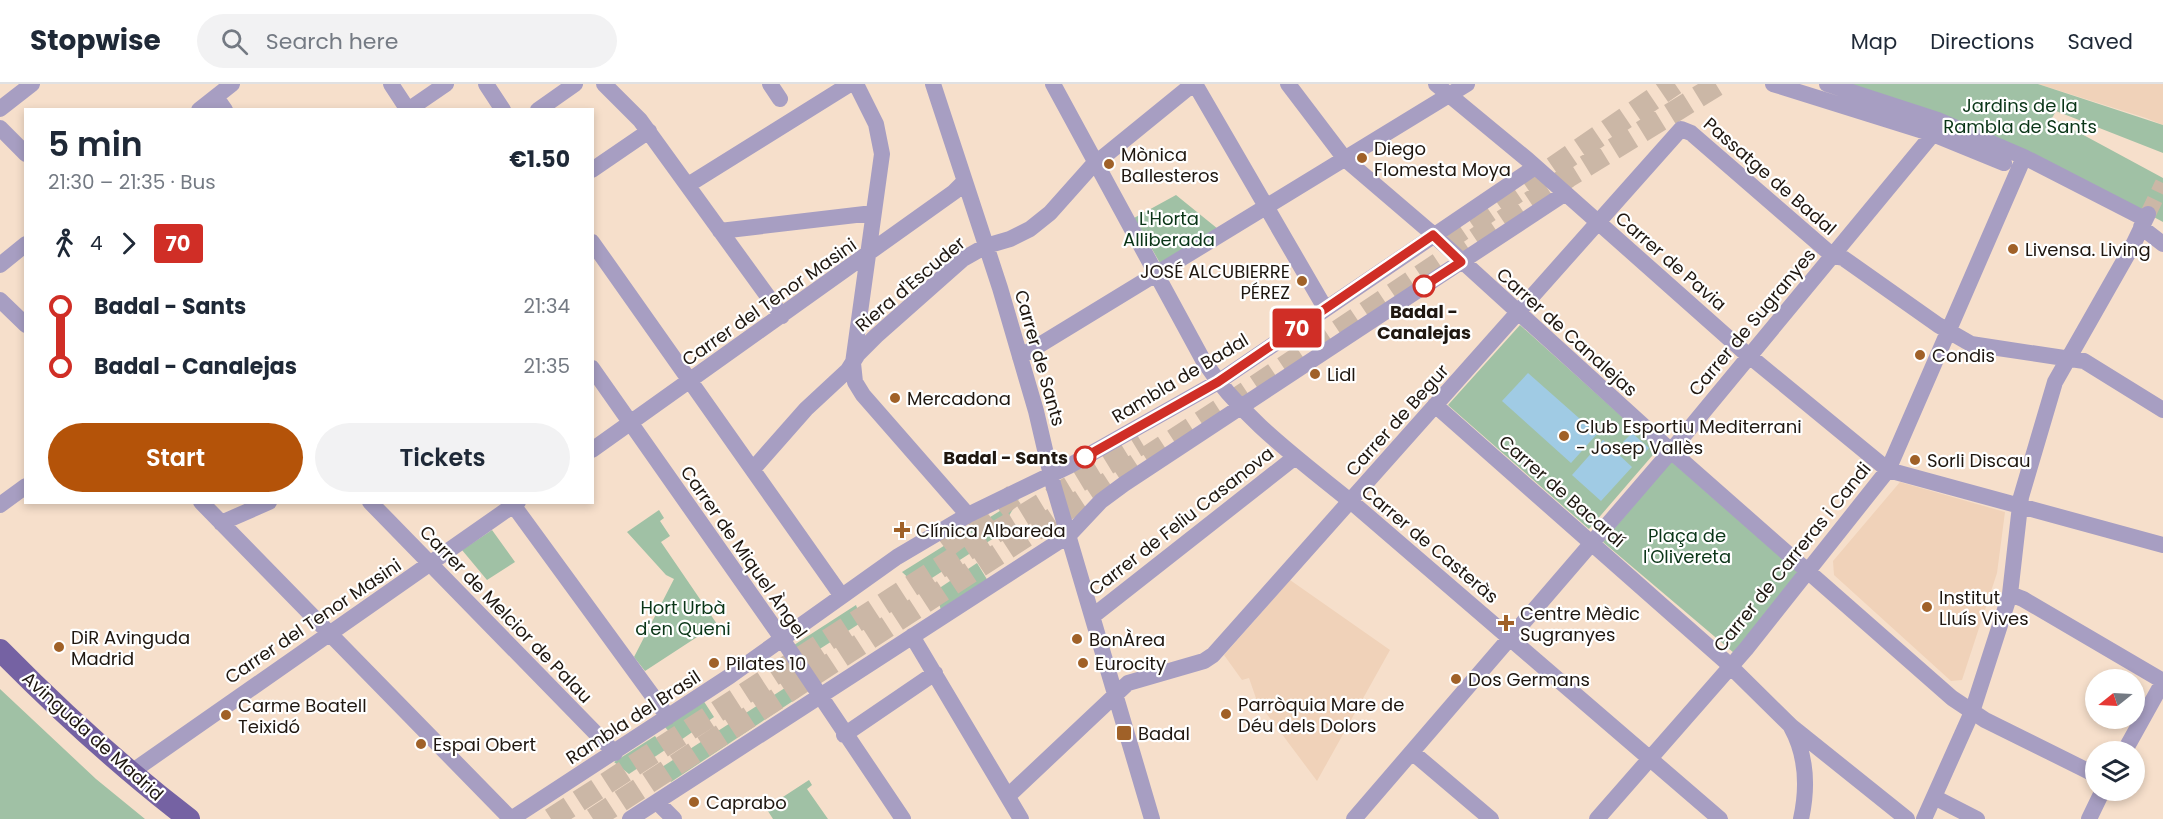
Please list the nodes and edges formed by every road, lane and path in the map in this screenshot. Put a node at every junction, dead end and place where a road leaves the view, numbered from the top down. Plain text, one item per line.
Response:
1 (33, 84) edge
2 (232, 84) edge
3 (391, 84) edge
4 (446, 84) edge
5 (486, 84) edge
6 (575, 84) edge
7 (604, 84) edge
8 (850, 84) edge
9 (856, 84) edge
10 (933, 84) edge
11 (1053, 84) edge
12 (1194, 84) edge
13 (1287, 84) edge
14 (1436, 84) edge
15 (1467, 84) edge
16 (1773, 84) edge
17 (1827, 84) edge
18 (1449, 95) junction
19 (220, 103) edge
20 (205, 108) edge
21 (407, 108) edge
22 (411, 108) edge
23 (502, 108) edge
24 (540, 108) edge
25 (0, 109) edge
26 (1935, 127) junction
27 (0, 128) edge
28 (1682, 129) joint
29 (649, 131) junction
30 (24, 152) edge
31 (2024, 157) junction
32 (1345, 159) junction
33 (1096, 163) junction
34 (2004, 163) dead end
35 (1535, 167) junction
36 (594, 169) edge
37 (964, 182) junction
38 (688, 185) junction
39 (1564, 194) junction
40 (1266, 207) junction
41 (873, 213) junction
42 (2145, 220) junction
43 (1599, 225) junction
44 (720, 231) junction
45 (1433, 235) junction
46 (2163, 244) edge
47 (594, 245) edge
48 (24, 246) edge
49 (986, 246) junction
50 (868, 256) junction
51 (1833, 256) junction
52 (1461, 262) junction
53 (0, 265) edge
54 (1158, 274) junction
55 (0, 300) edge
56 (1325, 308) junction
57 (1518, 314) junction
58 (782, 316) junction
59 (24, 323) edge
60 (1949, 331) junction
61 (1748, 354) junction
62 (1020, 357) junction
63 (2069, 359) junction
64 (853, 363) junction
65 (594, 371) edge
66 (689, 382) junction
67 (1218, 382) junction
68 (1435, 405) junction
69 (1240, 407) junction
70 (2163, 410) edge
71 (631, 423) junction
72 (594, 449) edge
73 (1671, 451) junction
74 (1294, 458) junction
75 (753, 468) junction
76 (1888, 470) junction
77 (1050, 475) junction
78 (24, 487) edge
79 (4, 495) edge
80 (1351, 501) junction
81 (203, 504) edge
82 (265, 504) edge
83 (372, 504) edge
84 (514, 504) edge
85 (2020, 505) junction
86 (968, 515) junction
87 (221, 523) junction
88 (1069, 535) junction
89 (1591, 542) junction
90 (2163, 545) edge
91 (430, 564) junction
92 (1808, 572) junction
93 (2010, 594) junction
94 (842, 595) junction
95 (1093, 616) junction
96 (329, 633) junction
97 (912, 636) junction
98 (1510, 638) junction
99 (782, 639) junction
100 (0, 650) edge
101 (1729, 665) junction
102 (935, 673) junction
103 (2163, 681) edge
104 (1115, 695) junction
105 (819, 698) junction
106 (1972, 712) junction
107 (668, 717) junction
108 (1791, 726) junction
109 (844, 735) junction
110 (2130, 741) edge
111 (1412, 752) junction
112 (615, 753) junction
113 (1649, 758) junction
114 (2085, 769) edge
115 (130, 773) junction
116 (1008, 796) junction
117 (1934, 797) junction
118 (2098, 801) edge
119 (657, 802) junction
120 (189, 819) edge
121 (511, 819) edge
122 (630, 819) edge
123 (674, 819) edge
124 (903, 819) edge
125 (1021, 819) edge
126 (1152, 819) edge
127 (1354, 819) edge
128 (1491, 819) edge
129 (1597, 819) edge
130 (1720, 819) edge
131 (1801, 819) edge
132 (1907, 819) edge
133 (1924, 819) edge
134 (1977, 819) edge
135 (2089, 819) edge

1 - 25 street
2 - 19 street
3 - 21 street
4 - 22 street
5 - 23 street
6 - 24 street
7 - 29 street
8 - 38 street
9 - 41 street
10 - 37 street, Carrer de Sants
11 - 33 street, Carrer de Casteràs
12 - 33 street, Riera d'Escuder
12 - 40 street
13 - 32 street, Carrer de Canalejas
14 - 18 street, Carrer de Pavia
15 - 18 street
16 - 26 street
17 - 26 street
18 - 32 street
18 - 35 street, Carrer de Pavia
19 - 20 street
26 - 31 street
26 - 34 street
26 - 51 street, Carrer de Sugranyes
27 - 30 street
28 - 43 street, Carrer de Begur
28 - 51 street, Passatge de Badal
29 - 36 street
29 - 38 street
31 - 42 street
31 - 60 street, Carrer de Carreras i Candi
32 - 40 street
32 - 45 street, Carrer de Canalejas
33 - 49 street, Riera d'Escuder
33 - 54 street, Carrer de Casteràs
35 - 39 street, Carrer de Pavia
35 - 45 street, Rambla de Badal
37 - 49 street, Carrer de Sants
37 - 50 street, Carrer del Tenor Masini
38 - 44 street
39 - 43 street, Carrer de Pavia
39 - 52 street
40 - 54 street
40 - 56 street
41 - 44 street
41 - 50 street
42 - 46 street
42 - 63 street
43 - 57 street, Carrer de Begur
43 - 61 street, Carrer de Pavia
44 - 58 street
45 - 52 street, Carrer de Canalejas
45 - 56 street, Rambla de Badal
47 - 66 street
48 - 53 street
49 - 62 street, Carrer de Sants
49 - 64 street, Riera d'Escuder
50 - 58 street, Carrer del Tenor Masini
50 - 64 street
51 - 60 street, Passatge de Badal
51 - 61 street, Carrer de Sugranyes
52 - 57 street, Carrer de Canalejas
52 - 69 street
54 - 62 street
54 - 67 street, Carrer de Casteràs
55 - 59 street
56 - 67 street, Rambla de Badal
57 - 68 street, Carrer de Begur
57 - 73 street, Carrer de Canalejas
58 - 66 street, Carrer del Tenor Masini
60 - 63 street, Passatge de Badal
60 - 76 street, Carrer de Carreras i Candi
61 - 73 street, Carrer de Sugranyes
61 - 76 street, Carrer de Pavia
62 - 77 street, Carrer de Sants
63 - 70 street, Passatge de Badal
63 - 85 street
64 - 75 street, Riera d'Escuder
64 - 86 street
65 - 71 street, Carrer de Miquel Àngel
66 - 71 street, Carrer del Tenor Masini
66 - 75 street
67 - 69 street, Carrer de Casteràs
67 - 77 street, Rambla de Badal
68 - 80 street, Carrer de Begur
68 - 89 street, Carrer de Bacardí
69 - 74 street, Carrer de Casteràs
69 - 88 street
71 - 72 street, Carrer del Tenor Masini
71 - 99 street, Carrer de Miquel Àngel
73 - 89 street, Carrer de Sugranyes
73 - 92 street, Carrer de Canalejas
74 - 80 street, Carrer de Casteràs
74 - 95 street, Carrer de Feliu Casanova
75 - 94 street
76 - 85 street, Carrer de Pavia
76 - 92 street, Carrer de Carreras i Candi
77 - 86 street, Rambla del Brasil
77 - 88 street, Carrer de Sants
78 - 79 street
80 - 98 street, Carrer de Casteràs
80 - 104 street, Carrer de Begur
81 - 87 street
82 - 87 street
83 - 91 street, Carrer de Melcior de Palau
84 - 91 street, Carrer del Tenor Masini
84 - 107 street
85 - 90 street, Carrer de Pavia
85 - 93 street
86 - 94 street, Rambla del Brasil
87 - 96 street
88 - 95 street, Carrer de Sants
88 - 97 street
89 - 98 street, Carrer de Sugranyes
89 - 101 street, Carrer de Bacardí
91 - 96 street, Carrer del Tenor Masini
91 - 112 street, Carrer de Melcior de Palau
92 - 101 street, Carrer de Carreras i Candi
92 - 106 street, Carrer de Canalejas
93 - 103 street
93 - 106 street
94 - 99 street, Rambla del Brasil
95 - 104 street, Carrer de Sants
96 - 115 street, Carrer del Tenor Masini
96 - 121 street
97 - 102 street
97 - 105 street
98 - 111 street, Carrer de Sugranyes
98 - 113 street, Carrer de Casteràs
99 - 105 street, Carrer de Miquel Àngel
99 - 107 street, Rambla del Brasil
100 - 115 main road, Avinguda de Madrid
101 - 108 street, Carrer de Bacardí
101 - 113 street, Carrer de Carreras i Candi
102 - 109 street
102 - 116 street
103 - 110 street
104 - 116 street, Carrer de Begur
104 - 126 street, Carrer de Sants
105 - 109 street, Carrer de Miquel Àngel
105 - 119 street
106 - 114 street, Carrer de Canalejas
106 - 117 street
107 - 112 street, Rambla del Brasil
108 - 131 street
108 - 132 street, Carrer de Bacardí
109 - 124 street, Carrer de Miquel Àngel
111 - 127 street, Carrer de Sugranyes
111 - 128 street
112 - 121 street, Rambla del Brasil
113 - 129 street, Carrer de Carreras i Candi
113 - 130 street, Carrer de Casteràs
115 - 120 main road, Avinguda de Madrid
116 - 125 street
117 - 133 street
117 - 134 street
118 - 135 street
119 - 122 street
119 - 123 street

